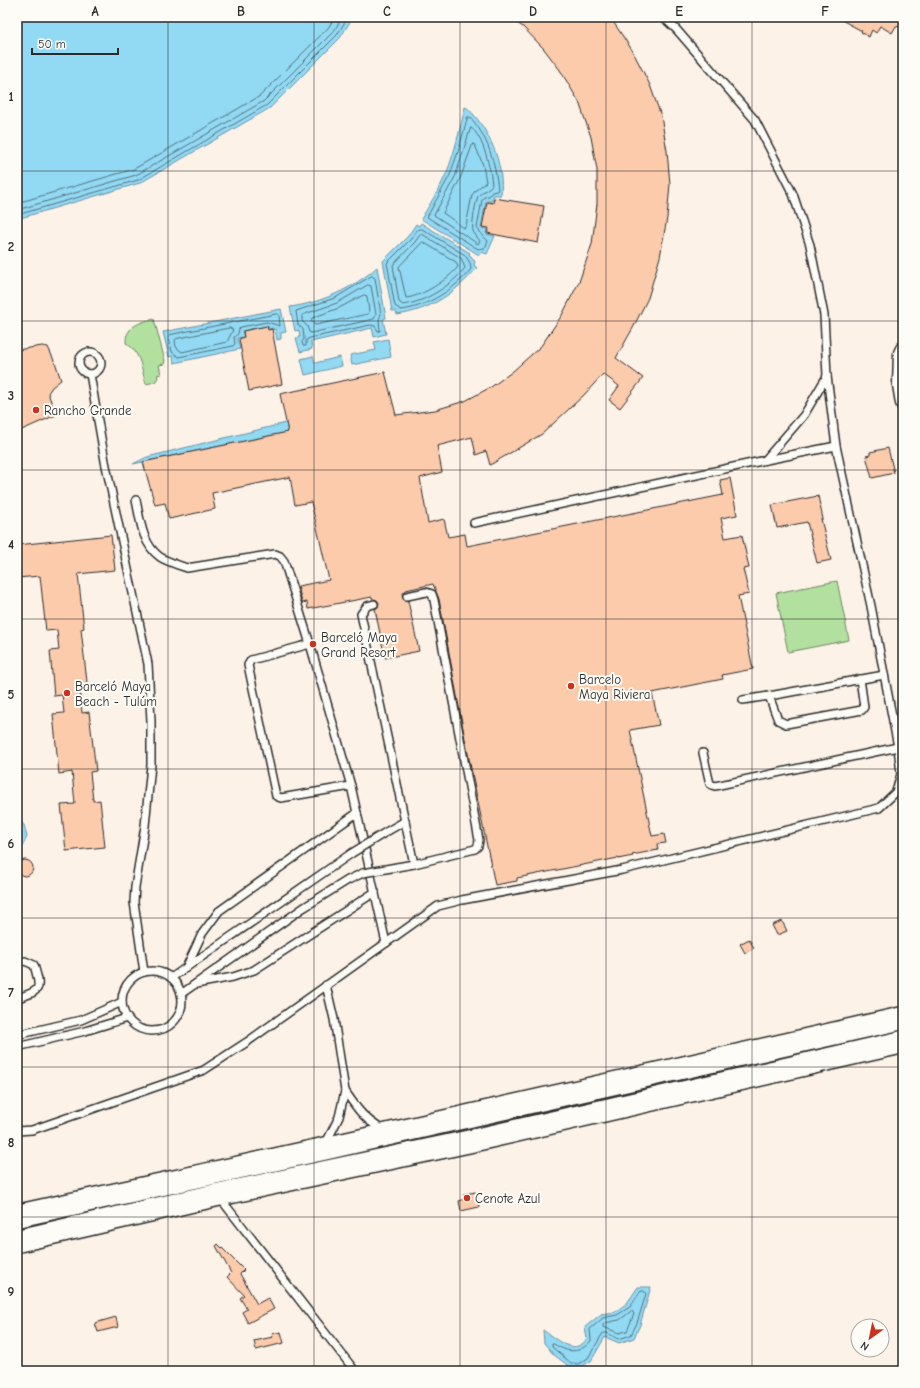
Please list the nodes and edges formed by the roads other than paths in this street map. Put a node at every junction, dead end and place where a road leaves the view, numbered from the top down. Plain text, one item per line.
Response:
1 (663, 17) edge
2 (903, 349) edge
3 (90, 374) dead end
4 (827, 376) junction
5 (903, 403) edge
6 (836, 446) junction
7 (766, 460) junction
8 (136, 500) dead end
9 (474, 523) dead end
10 (408, 596) dead end
11 (374, 604) dead end
12 (310, 644) junction
13 (884, 675) junction
14 (860, 679) junction
15 (770, 696) junction
16 (743, 700) dead end
17 (898, 747) junction
18 (703, 753) dead end
19 (351, 786) junction
20 (357, 813) junction
21 (405, 821) junction
22 (414, 864) junction
23 (375, 892) junction
24 (386, 943) junction
25 (17, 962) edge
26 (186, 968) junction
27 (144, 972) junction
28 (171, 978) junction
29 (194, 984) junction
30 (326, 985) junction
31 (181, 994) junction
32 (17, 998) edge
33 (122, 1002) junction
34 (127, 1018) junction
35 (903, 1018) edge
36 (17, 1035) edge
37 (903, 1042) edge
38 (17, 1047) edge
39 (345, 1091) junction
40 (17, 1131) edge
41 (390, 1134) junction
42 (323, 1149) junction
43 (217, 1195) junction
44 (17, 1216) edge
45 (17, 1241) edge
46 (355, 1371) edge

1 - 4 lane
2 - 5 street
3 - 27 lane
4 - 6 lane
4 - 7 lane
6 - 7 lane
6 - 13 lane
7 - 9 lane
8 - 12 lane
10 - 22 lane
11 - 21 lane
12 - 19 lane
12 - 19 lane
13 - 14 lane
13 - 17 lane
14 - 15 lane
14 - 15 lane
15 - 16 lane
17 - 18 lane
17 - 24 lane
19 - 20 lane
20 - 23 lane
20 - 26 lane
21 - 22 lane
21 - 26 lane, bridge
22 - 29 lane, bridge
23 - 24 lane
23 - 29 lane
24 - 30 lane
25 - 32 lane
26 - 28 lane
27 - 28 lane
27 - 33 lane
28 - 31 lane
29 - 31 lane
30 - 39 lane
30 - 40 lane
31 - 34 lane
33 - 34 lane
33 - 36 lane
34 - 38 lane
35 - 41 highway
37 - 43 highway
39 - 41 lane
39 - 42 lane
41 - 42 highway
42 - 44 highway
43 - 45 highway
43 - 46 lane

